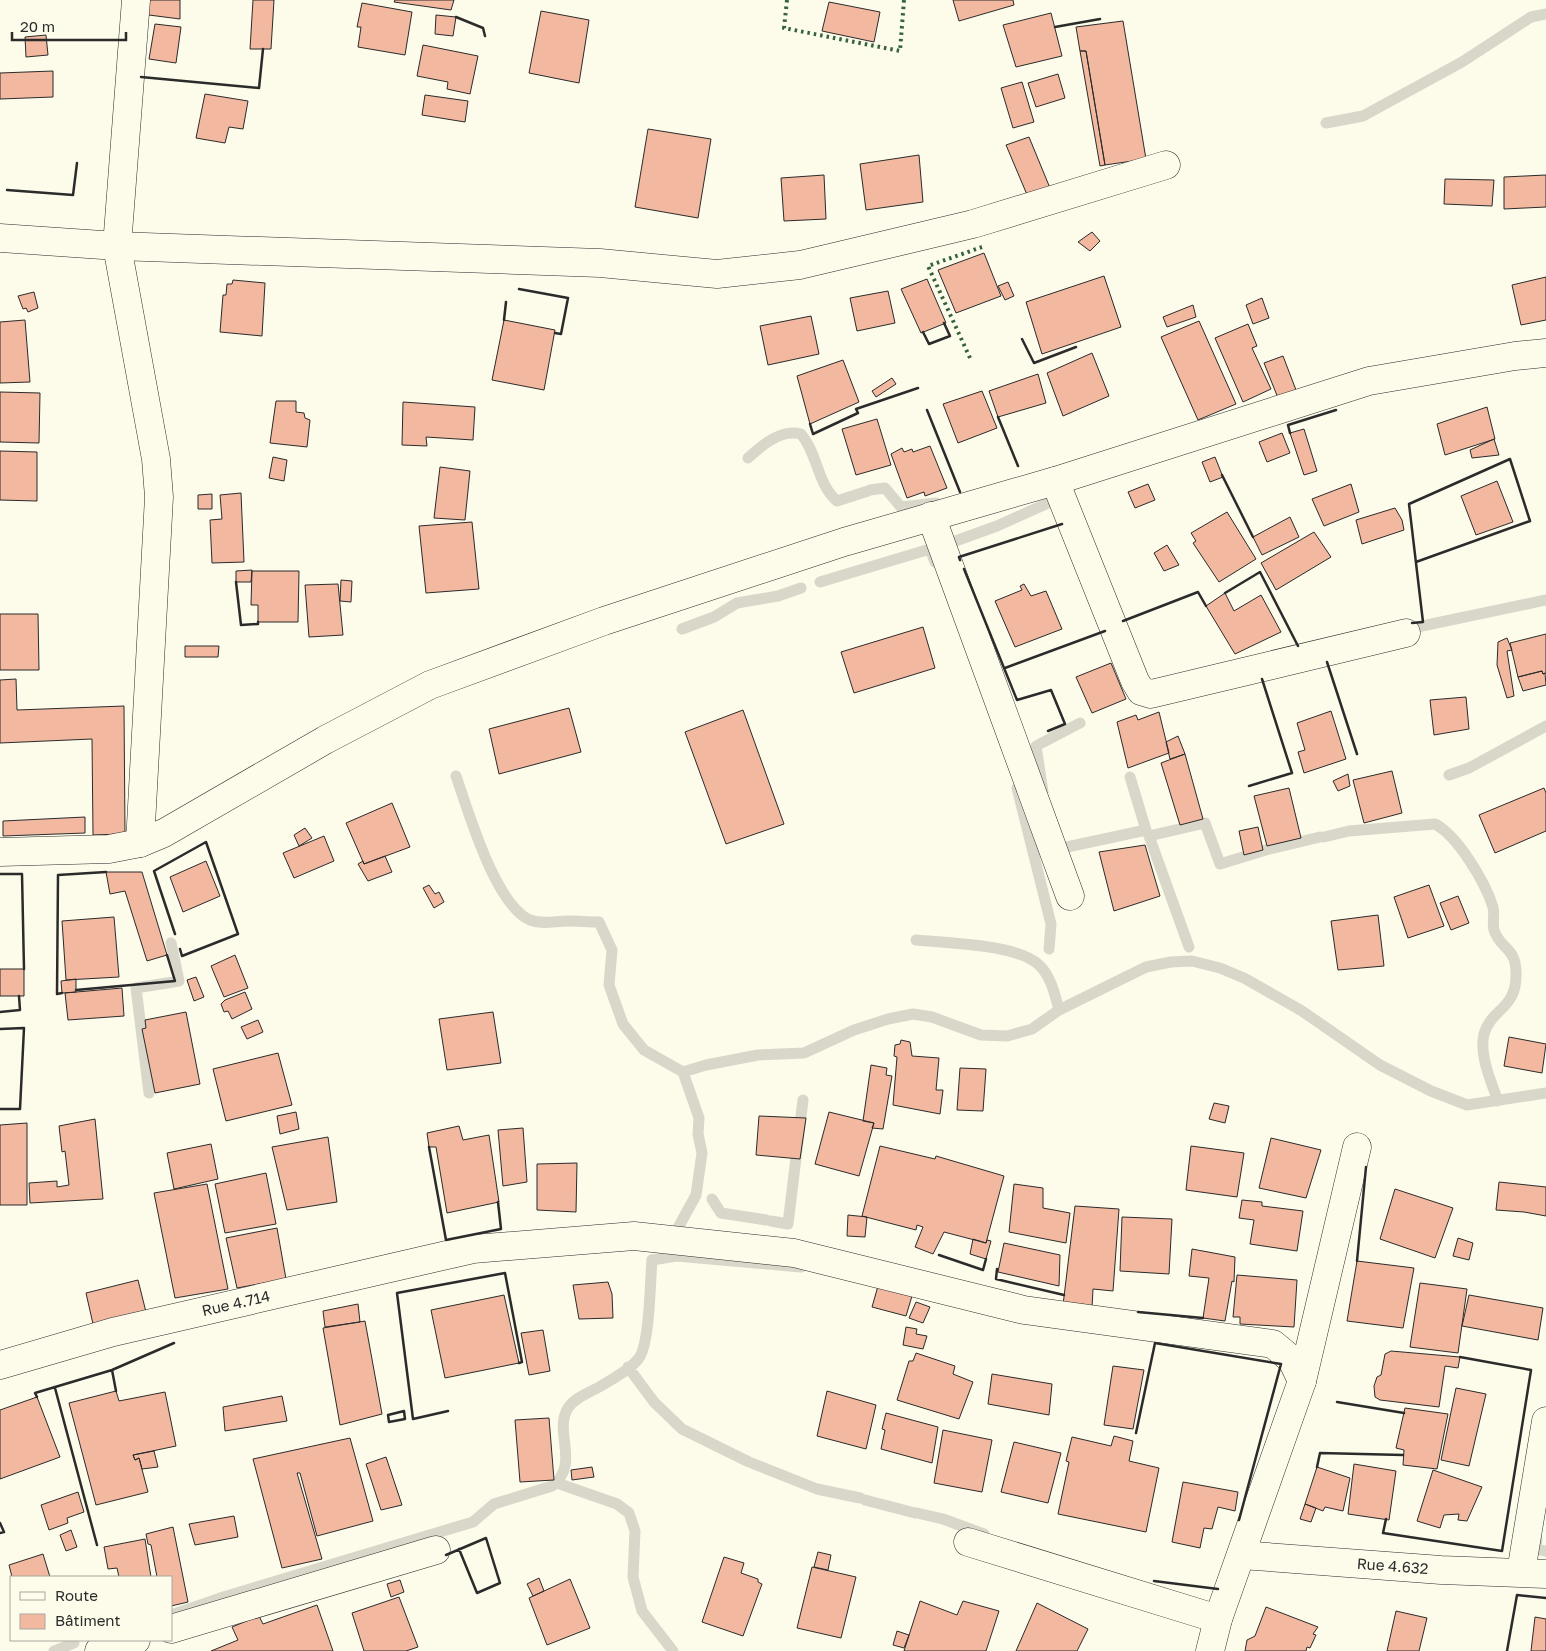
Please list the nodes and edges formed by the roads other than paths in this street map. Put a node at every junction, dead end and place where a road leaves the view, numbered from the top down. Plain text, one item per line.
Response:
1 (136, 0) edge
2 (1166, 165) dead end
3 (0, 238) edge
4 (117, 246) junction
5 (1546, 353) edge
6 (1055, 481) junction
7 (931, 516) junction
8 (1406, 633) dead end
9 (140, 843) junction
10 (0, 852) edge
11 (1070, 896) dead end
12 (1357, 1147) dead end
13 (0, 1365) edge
14 (1302, 1381) junction
15 (1546, 1421) edge
16 (968, 1542) dead end
17 (436, 1550) dead end
18 (1241, 1555) junction
19 (1533, 1573) edge
20 (1218, 1619) junction
21 (172, 1629) edge
22 (133, 1641) edge
23 (99, 1651) edge
24 (1210, 1651) edge

1 - 4 street
2 - 4 street
3 - 4 street
4 - 9 street
5 - 6 street
6 - 7 street
6 - 8 street
7 - 9 street
7 - 11 street
9 - 10 street
12 - 14 street
13 - 14 street, Rue 4.714
14 - 18 street
15 - 19 street
16 - 20 street
17 - 21 street
18 - 19 street, Rue 4.632
18 - 20 street
20 - 24 street
22 - 23 street

